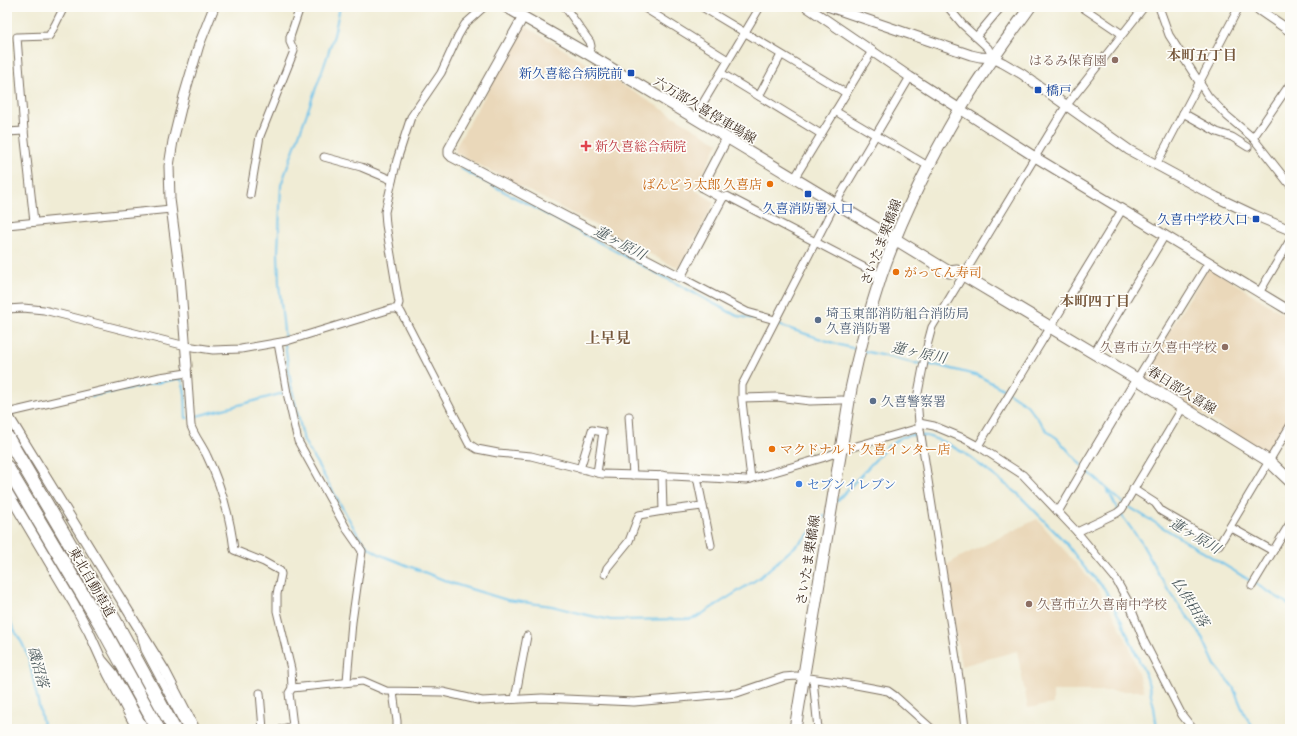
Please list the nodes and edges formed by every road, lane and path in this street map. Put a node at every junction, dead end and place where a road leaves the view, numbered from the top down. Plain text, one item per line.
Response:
1 (64, 7) edge
2 (214, 7) edge
3 (300, 7) edge
4 (484, 7) edge
5 (506, 7) edge
6 (565, 7) edge
7 (643, 7) edge
8 (660, 7) edge
9 (702, 7) edge
10 (760, 7) edge
11 (807, 7) edge
12 (830, 7) edge
13 (948, 7) edge
14 (1001, 7) edge
15 (1023, 7) edge
16 (1030, 7) edge
17 (1082, 7) edge
18 (1144, 7) edge
19 (1159, 7) edge
20 (1239, 7) edge
21 (1255, 7) edge
22 (655, 14) junction
23 (523, 17) junction
24 (1290, 31) edge
25 (744, 33) junction
26 (1122, 34) junction
27 (976, 37) junction
28 (872, 51) junction
29 (588, 54) junction
30 (781, 55) junction
31 (990, 56) junction
32 (728, 60) junction
33 (721, 73) junction
34 (910, 77) junction
35 (1200, 82) junction
36 (1290, 84) edge
37 (846, 93) junction
38 (759, 96) junction
39 (1066, 106) junction
40 (958, 107) junction
41 (835, 111) junction
42 (1183, 113) junction
43 (694, 118) junction
44 (24, 131) junction
45 (7, 132) edge
46 (821, 134) junction
47 (876, 135) junction
48 (727, 138) junction
49 (1253, 138) junction
50 (1248, 147) dead end
51 (324, 157) dead end
52 (1035, 157) junction
53 (923, 163) junction
54 (1156, 165) junction
55 (794, 179) junction
56 (392, 180) junction
57 (1290, 184) edge
58 (250, 195) dead end
59 (722, 198) junction
60 (835, 204) junction
61 (171, 209) junction
62 (1122, 210) junction
63 (34, 222) junction
64 (7, 224) edge
65 (1290, 230) edge
66 (1165, 235) junction
67 (893, 238) junction
68 (1290, 240) edge
69 (815, 242) junction
70 (1209, 262) junction
71 (876, 273) junction
72 (963, 275) junction
73 (680, 277) junction
74 (1259, 293) junction
75 (7, 309) edge
76 (397, 309) junction
77 (1290, 311) edge
78 (774, 322) junction
79 (1051, 327) junction
80 (283, 342) junction
81 (186, 346) junction
82 (1094, 353) junction
83 (187, 370) junction
84 (1137, 379) junction
85 (742, 398) junction
86 (842, 400) junction
87 (1183, 407) junction
88 (7, 414) edge
89 (629, 416) dead end
90 (919, 425) junction
91 (1290, 426) edge
92 (7, 437) edge
93 (978, 446) junction
94 (836, 453) junction
95 (1268, 461) junction
96 (1085, 466) joint
97 (7, 467) edge
98 (580, 469) junction
99 (597, 473) junction
100 (632, 475) junction
101 (662, 475) junction
102 (697, 477) junction
103 (751, 479) junction
104 (1290, 481) edge
105 (1132, 489) junction
106 (7, 491) edge
107 (702, 506) junction
108 (663, 511) junction
109 (1058, 512) junction
110 (1290, 523) edge
111 (1230, 527) junction
112 (1077, 532) junction
113 (711, 545) dead end
114 (1273, 551) junction
115 (605, 574) dead end
116 (1252, 586) dead end
117 (140, 633) junction
118 (527, 636) dead end
119 (101, 659) junction
120 (804, 678) junction
121 (347, 682) junction
122 (292, 688) junction
123 (393, 692) junction
124 (260, 693) dead end
125 (515, 699) junction
126 (137, 729) edge
127 (145, 729) edge
128 (158, 729) edge
129 (174, 729) edge
130 (187, 729) edge
131 (195, 729) edge
132 (263, 729) edge
133 (282, 729) edge
134 (397, 729) edge
135 (787, 729) edge
136 (795, 729) edge
137 (818, 729) edge
138 (932, 729) edge
139 (965, 729) edge
140 (1193, 729) edge

1 - 44 street
2 - 61 street
3 - 58 street
4 - 56 street
5 - 23 main road, 六万部久喜停車場線
6 - 29 street
7 - 22 street
8 - 22 street
9 - 25 street
10 - 25 street
11 - 28 street
12 - 31 street
13 - 27 street
14 - 27 street
15 - 31 main road, さいたま栗橋線
16 - 31 main road, さいたま栗橋線
17 - 26 street
18 - 26 street
19 - 35 street
20 - 35 street
21 - 24 street
22 - 32 street
23 - 29 main road, 六万部久喜停車場線
23 - 73 street
25 - 30 street
25 - 32 street
26 - 39 street
27 - 31 street
28 - 34 street
28 - 37 street
29 - 43 main road, 六万部久喜停車場線
30 - 37 street
30 - 38 street
31 - 39 street
31 - 40 main road, さいたま栗橋線
32 - 33 street
33 - 38 street
33 - 43 street
34 - 40 street
34 - 47 street
35 - 42 street
35 - 49 street
36 - 49 street
37 - 41 street
38 - 46 street
39 - 52 street
39 - 54 street
40 - 52 street
40 - 53 main road, さいたま栗橋線
40 - 67 main road, さいたま栗橋線
41 - 46 street
41 - 47 street
42 - 50 street
42 - 54 street
43 - 48 main road, 六万部久喜停車場線
44 - 45 street
44 - 63 street
46 - 55 street
47 - 53 street
47 - 60 street
48 - 55 main road, 六万部久喜停車場線
48 - 59 street
49 - 57 street
51 - 56 street
52 - 62 street
52 - 72 street
53 - 67 main road, さいたま栗橋線
54 - 65 street
55 - 60 main road, 六万部久喜停車場線
56 - 76 street
59 - 69 street
59 - 73 street
60 - 67 main road, 六万部久喜停車場線
60 - 69 street
61 - 63 street
61 - 81 street
62 - 66 street
62 - 79 street
63 - 64 street
66 - 70 street
66 - 82 street
67 - 71 main road, さいたま栗橋線
67 - 72 main road, 春日部久喜線
67 - 94 main road, さいたま栗橋線
68 - 74 street
69 - 71 street
69 - 78 street
70 - 74 street
70 - 84 street
71 - 86 main road, さいたま栗橋線
72 - 79 main road, 春日部久喜線
72 - 90 street
73 - 78 street
74 - 77 street
75 - 81 street
76 - 80 street
76 - 98 street
78 - 85 street
79 - 82 main road, 春日部久喜線
79 - 93 street
80 - 81 street
80 - 121 street
81 - 83 street
82 - 84 main road, 春日部久喜線
83 - 88 street
83 - 122 street
84 - 87 main road, 春日部久喜線
84 - 96 street
85 - 86 street
85 - 103 street
86 - 94 main road, さいたま栗橋線
87 - 95 main road, 春日部久喜線
87 - 105 street
88 - 117 street
89 - 100 street
90 - 93 street
90 - 94 street
90 - 139 street
91 - 95 street
92 - 129 highway, 東北自動車道
93 - 109 street
94 - 103 street
94 - 120 main road, さいたま栗橋線
95 - 104 main road, 春日部久喜線
95 - 111 street
96 - 109 street
97 - 128 highway, 東北自動車道
98 - 99 street
98 - 99 street
99 - 100 street
100 - 101 street
101 - 102 street
101 - 108 street
102 - 103 street
102 - 107 street
105 - 111 street
105 - 112 street
106 - 119 street
107 - 108 street
107 - 113 street
108 - 115 street
109 - 112 street
110 - 114 street
111 - 114 street
112 - 140 street
114 - 116 street
117 - 130 street
117 - 131 street
118 - 125 street
119 - 126 street
119 - 127 street
120 - 125 street
120 - 135 main road, さいたま栗橋線
120 - 136 main road, さいたま栗橋線
120 - 137 street
120 - 138 street
121 - 122 street
121 - 123 street
122 - 133 street
123 - 125 street
123 - 134 street
124 - 132 street

